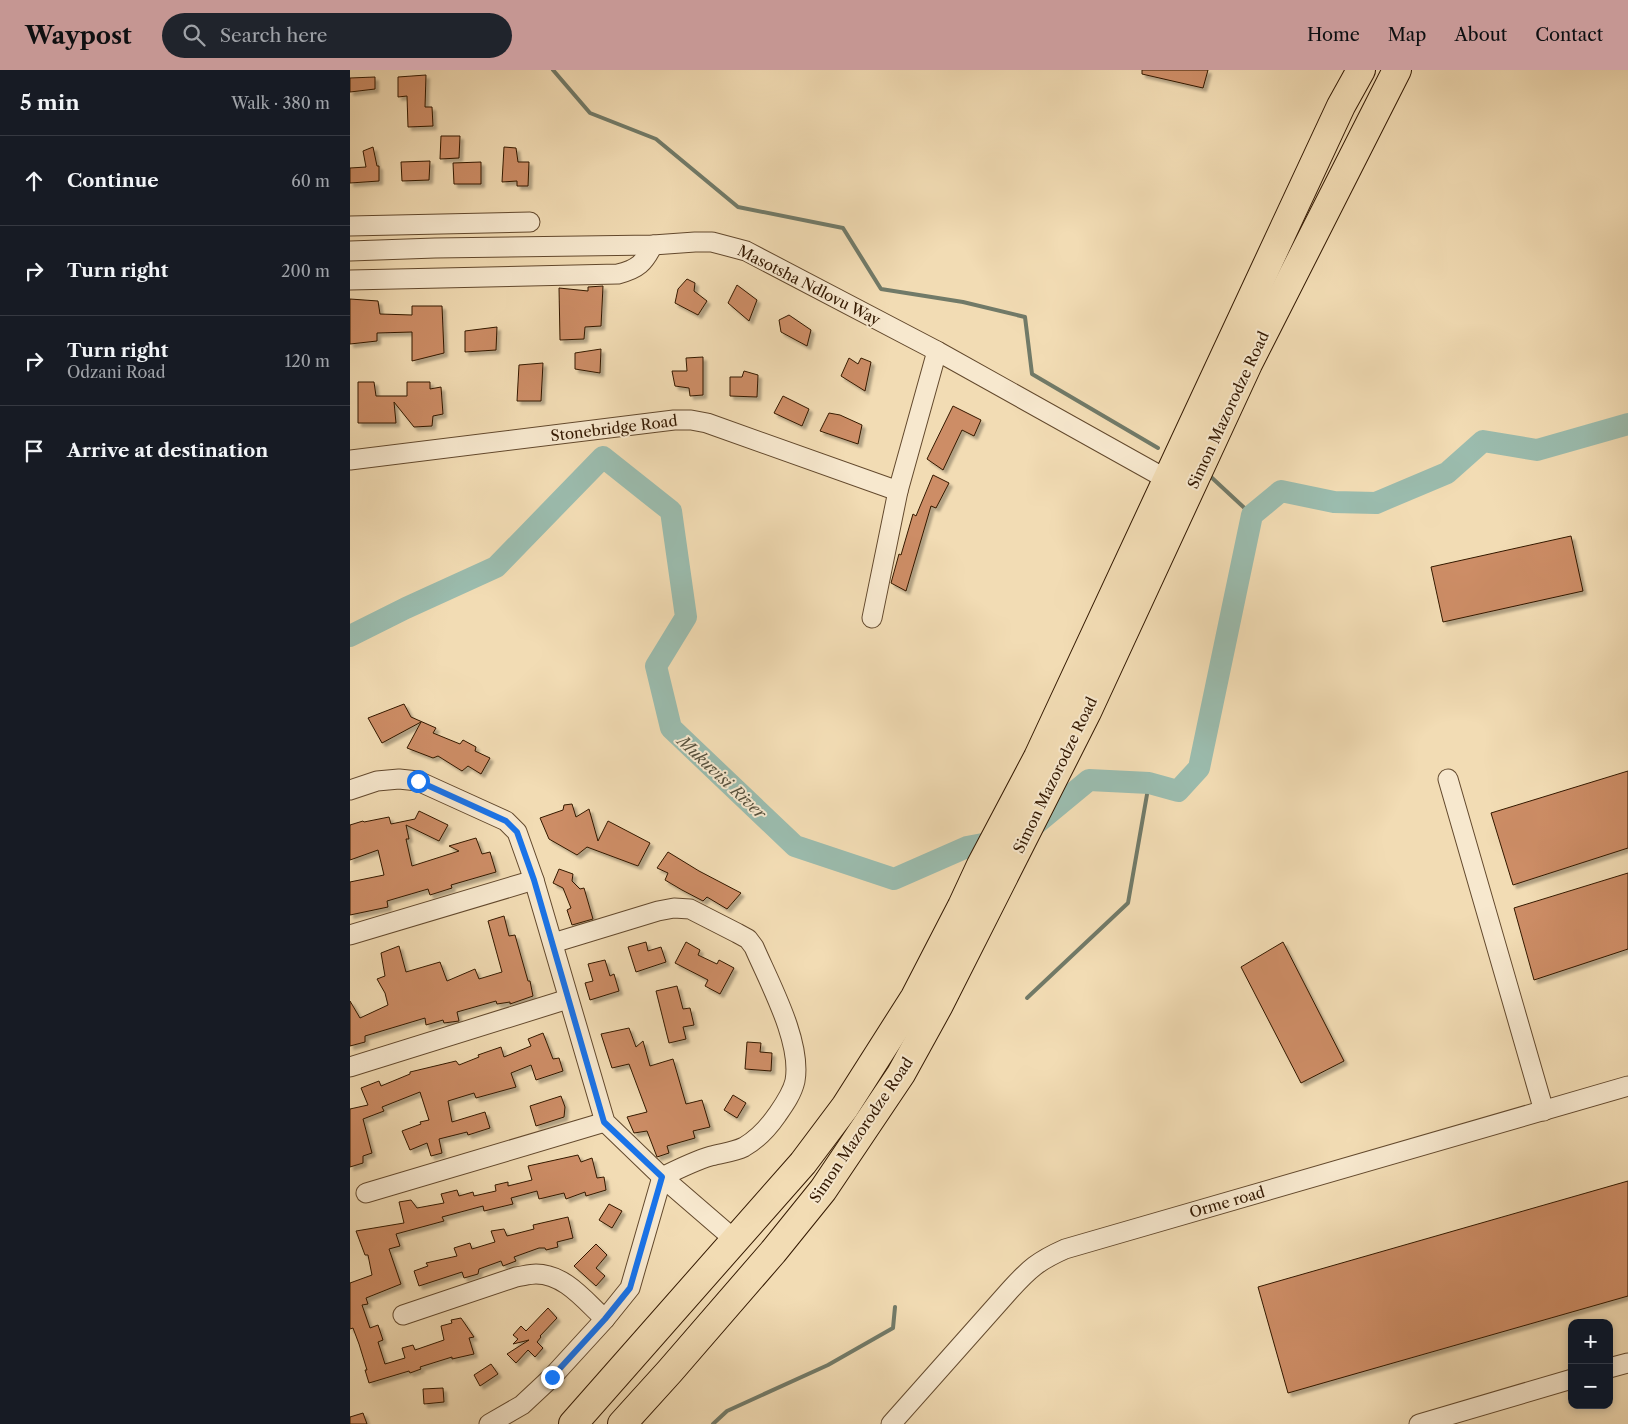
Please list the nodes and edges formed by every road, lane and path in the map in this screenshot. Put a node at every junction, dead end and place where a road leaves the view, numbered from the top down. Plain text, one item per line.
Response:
1 (1361, 70) edge
2 (1397, 70) edge
3 (530, 222) dead end
4 (350, 226) edge
5 (653, 245) junction
6 (350, 251) edge
7 (350, 280) edge
8 (937, 351) junction
9 (350, 460) edge
10 (1168, 480) junction
11 (898, 491) junction
12 (872, 618) dead end
13 (1049, 760) junction
14 (1448, 779) dead end
15 (350, 790) edge
16 (993, 870) junction
17 (534, 880) junction
18 (350, 935) edge
19 (553, 943) junction
20 (568, 999) junction
21 (350, 1068) edge
22 (1628, 1086) edge
23 (1544, 1111) junction
24 (604, 1122) junction
25 (662, 1177) junction
26 (366, 1193) dead end
27 (735, 1240) junction
28 (403, 1315) dead end
29 (605, 1319) junction
30 (1628, 1363) edge
31 (1613, 1367) edge
32 (1568, 1380) edge
33 (489, 1424) edge
34 (573, 1424) edge
35 (622, 1424) edge
36 (891, 1424) edge
37 (1419, 1424) edge

1 - 10 highway, Simon Mazorodze Road
2 - 13 highway, Simon Mazorodze Road
3 - 4 street
5 - 6 street, Masotsha Ndlovu Way
5 - 7 street
5 - 8 street, Masotsha Ndlovu Way
8 - 10 street, Masotsha Ndlovu Way
8 - 11 street
9 - 11 street, Stonebridge Road
10 - 13 highway, Simon Mazorodze Road
11 - 12 street
13 - 16 highway, Simon Mazorodze Road
14 - 23 street
15 - 17 street
16 - 27 highway
16 - 35 highway, Simon Mazorodze Road
17 - 18 street
17 - 19 street
19 - 20 street
19 - 25 street
20 - 21 street
20 - 24 street
22 - 23 street, Orme road
23 - 36 street, Orme road
24 - 25 street
24 - 26 street
25 - 27 street
25 - 29 street
27 - 34 highway
28 - 29 street
29 - 33 street
30 - 31 street
32 - 37 street

